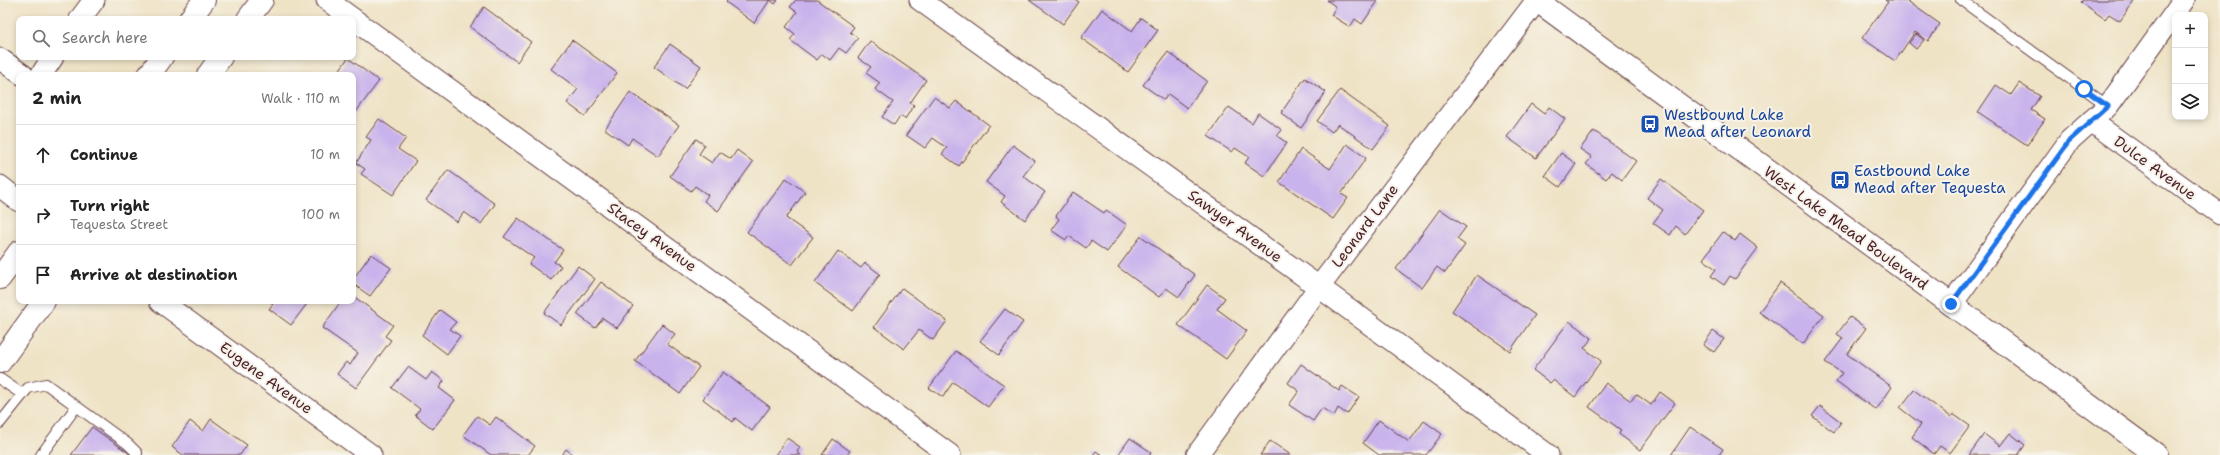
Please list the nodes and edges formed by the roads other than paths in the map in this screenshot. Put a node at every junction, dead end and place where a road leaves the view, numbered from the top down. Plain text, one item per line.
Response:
1 (94, 0) edge
2 (204, 0) edge
3 (262, 0) edge
4 (327, 0) edge
5 (920, 0) edge
6 (1536, 0) edge
7 (1961, 0) edge
8 (2184, 0) edge
9 (82, 16) edge
10 (192, 16) edge
11 (250, 16) edge
12 (349, 16) edge
13 (356, 21) edge
14 (0, 59) edge
15 (51, 60) edge
16 (160, 60) edge
17 (219, 60) edge
18 (19, 72) edge
19 (43, 72) edge
20 (151, 72) edge
21 (210, 72) edge
22 (2108, 106) junction
23 (2091, 121) junction
24 (0, 186) edge
25 (16, 198) edge
26 (2220, 214) edge
27 (16, 256) edge
28 (0, 278) edge
29 (1319, 287) junction
30 (42, 304) edge
31 (164, 304) edge
32 (1951, 304) junction
33 (0, 362) edge
34 (0, 379) edge
35 (22, 394) junction
36 (76, 407) junction
37 (0, 424) edge
38 (41, 455) edge
39 (136, 455) edge
40 (371, 455) edge
41 (950, 455) edge
42 (1197, 455) edge
43 (1548, 455) edge
44 (2157, 455) edge

1 - 9 street
2 - 10 main road
3 - 11 main road
4 - 12 street, Stacey Avenue
5 - 29 street, Sawyer Avenue
6 - 29 street, Leonard Lane
6 - 32 main road, West Lake Mead Boulevard
7 - 22 lane
8 - 22 street
13 - 41 street, Stacey Avenue
14 - 18 street
15 - 19 street
16 - 20 main road
17 - 21 main road
22 - 23 street
23 - 26 street, Dulce Avenue
23 - 32 street
24 - 25 street
27 - 28 main road
29 - 42 street, Leonard Lane
29 - 43 street, Sawyer Avenue
30 - 33 main road
31 - 40 street, Eugene Avenue
32 - 44 main road, West Lake Mead Boulevard
34 - 35 lane
35 - 36 lane
35 - 37 lane
36 - 38 lane
36 - 39 lane

